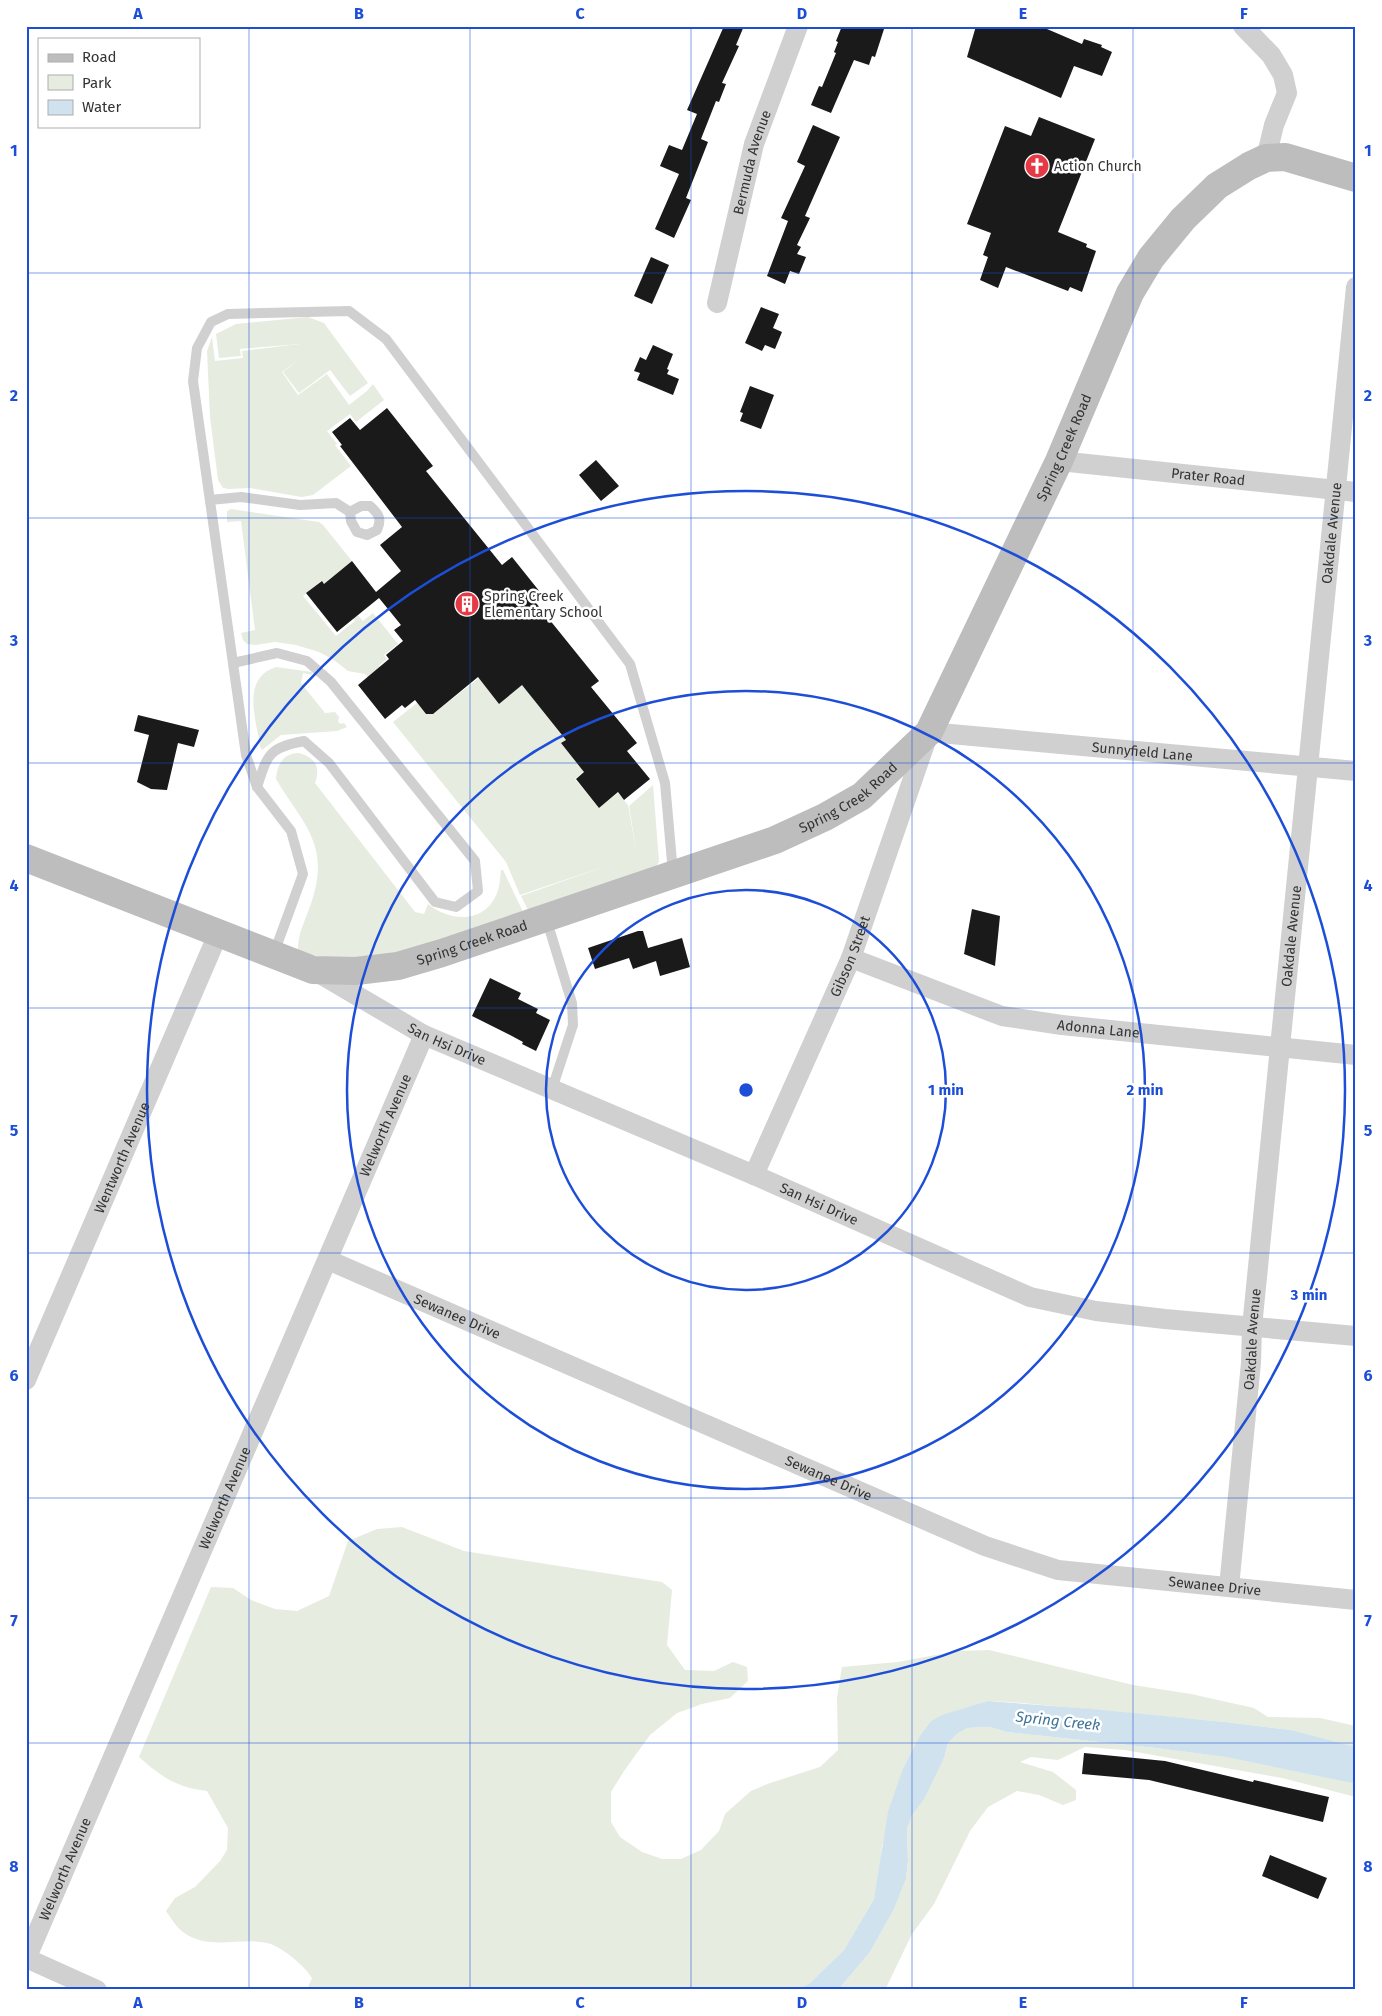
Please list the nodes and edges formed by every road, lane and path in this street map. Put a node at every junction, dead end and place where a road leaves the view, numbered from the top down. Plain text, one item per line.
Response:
1 (798, 26) edge
2 (1243, 26) edge
3 (1266, 158) junction
4 (1356, 178) edge
5 (1356, 286) edge
6 (716, 303) dead end
7 (1059, 461) junction
8 (1334, 490) junction
9 (1356, 492) edge
10 (210, 500) junction
11 (350, 512) dead end
12 (233, 663) junction
13 (929, 732) junction
14 (1309, 767) junction
15 (1356, 772) edge
16 (257, 787) junction
17 (26, 858) edge
18 (673, 874) junction
19 (546, 917) junction
20 (218, 934) junction
21 (274, 955) junction
22 (851, 958) junction
23 (313, 970) junction
24 (424, 1035) junction
25 (1280, 1048) junction
26 (1356, 1055) edge
27 (552, 1089) junction
28 (754, 1175) junction
29 (328, 1260) junction
30 (1252, 1327) junction
31 (1356, 1336) edge
32 (26, 1380) edge
33 (1229, 1587) junction
34 (1356, 1600) edge
35 (26, 1958) edge
36 (96, 1990) edge

1 - 6 street, Bermuda Avenue
2 - 3 street
3 - 4 street, Spring Creek Road
3 - 7 street, Spring Creek Road
5 - 8 street, Oakdale Avenue
7 - 8 street, Prater Road
7 - 13 street, Spring Creek Road
8 - 9 street, Prater Road
8 - 14 street, Oakdale Avenue
10 - 11 lane
10 - 12 lane
10 - 18 lane
12 - 16 lane
12 - 16 lane
13 - 14 street, Sunnyfield Lane
13 - 18 street, Spring Creek Road
13 - 22 street, Gibson Street
14 - 15 street, Sunnyfield Lane
14 - 25 street, Oakdale Avenue
16 - 21 lane
17 - 20 street, Spring Creek Road
18 - 19 street, Spring Creek Road
19 - 23 street, Spring Creek Road
19 - 27 lane
20 - 21 street, Spring Creek Road
20 - 32 street, Wentworth Avenue
21 - 23 street, Spring Creek Road
22 - 25 street, Adonna Lane
22 - 28 street, Gibson Street
23 - 24 street, San Hsi Drive
24 - 27 street, San Hsi Drive
24 - 29 street, Welworth Avenue
25 - 26 street, Adonna Lane
25 - 30 street, Oakdale Avenue
27 - 28 street, San Hsi Drive
28 - 30 street, San Hsi Drive
29 - 33 street, Sewanee Drive
29 - 35 street, Welworth Avenue
30 - 31 street, San Hsi Drive
30 - 33 street, Oakdale Avenue
33 - 34 street, Sewanee Drive
35 - 36 street

